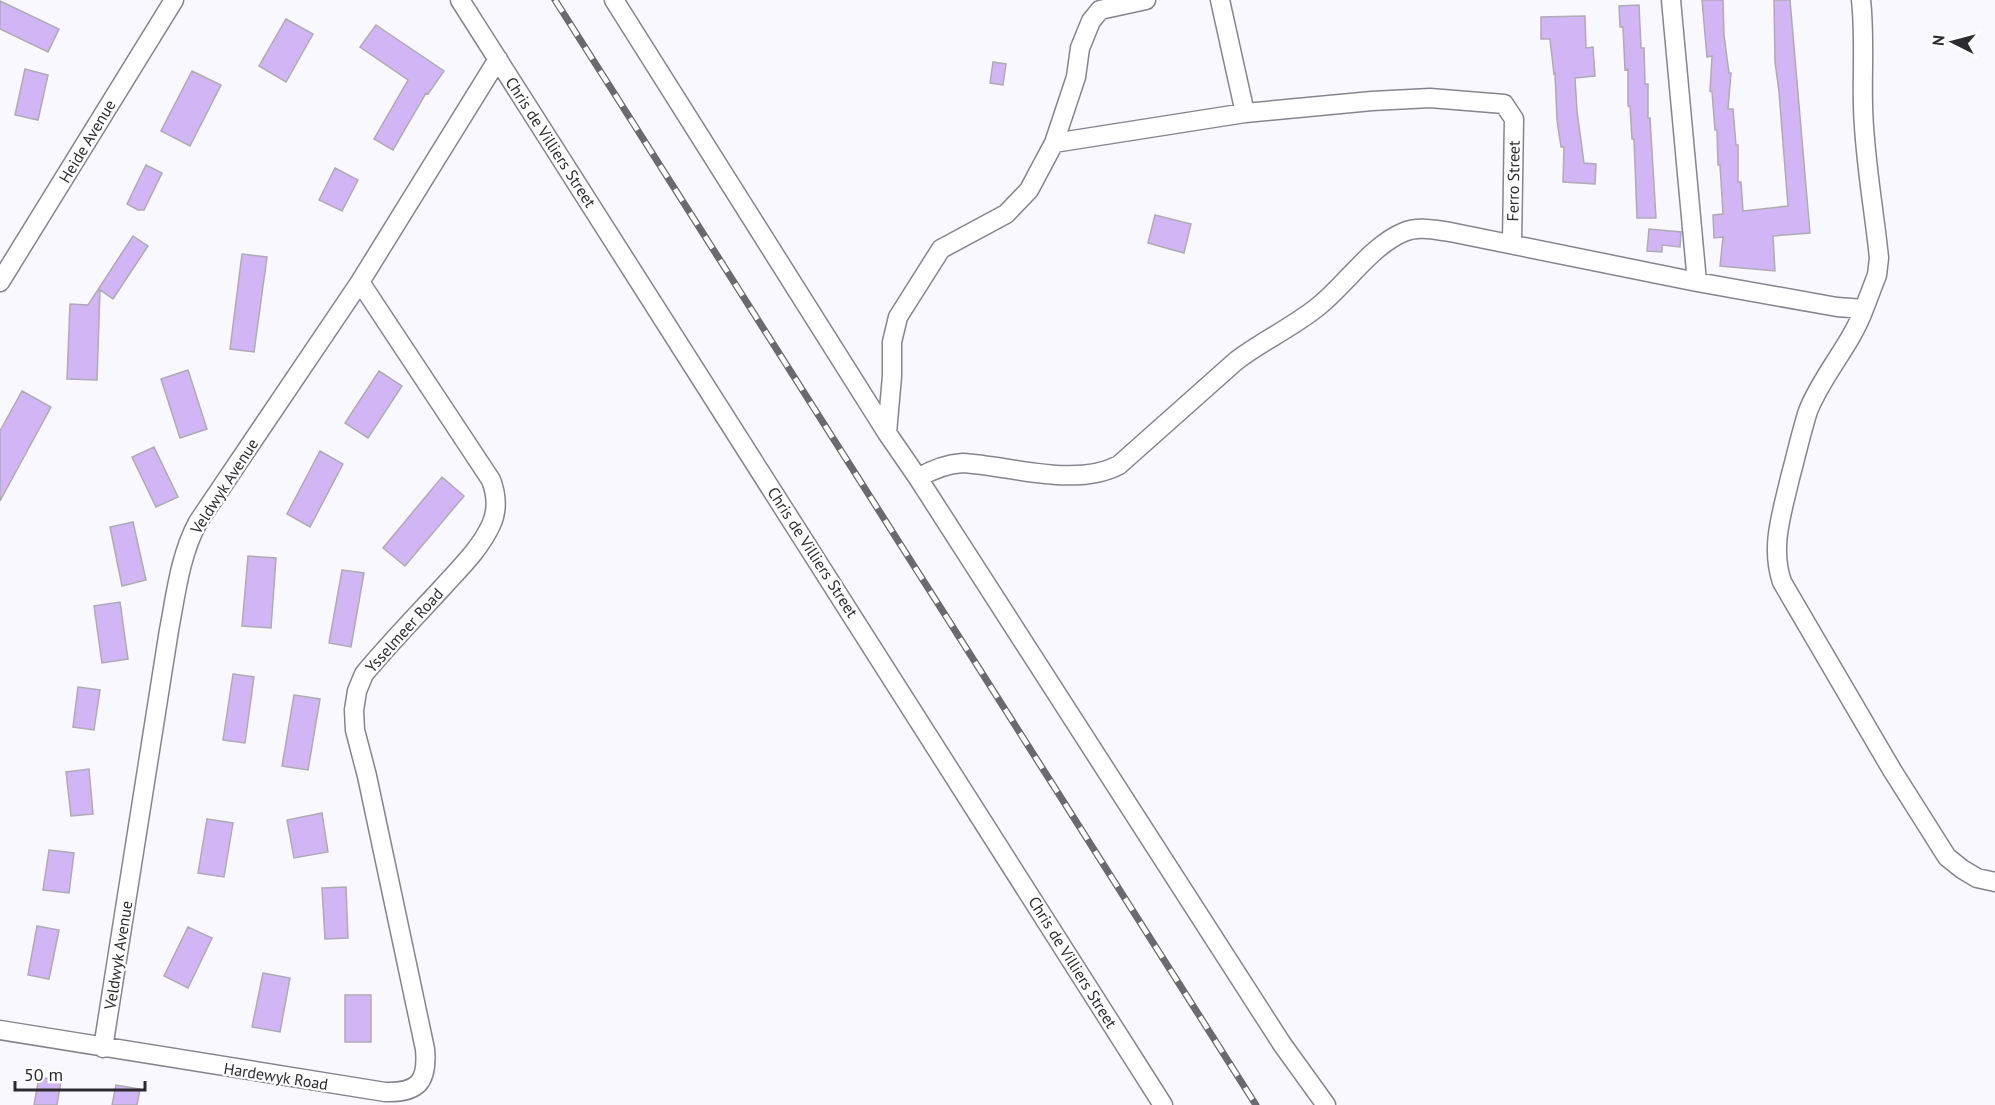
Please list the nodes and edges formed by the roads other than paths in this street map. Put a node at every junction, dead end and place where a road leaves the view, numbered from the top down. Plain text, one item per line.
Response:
1 (174, 0) edge
2 (460, 0) edge
3 (614, 0) edge
4 (1146, 0) edge
5 (1220, 0) edge
6 (1671, 0) edge
7 (1861, 0) edge
8 (498, 58) junction
9 (1245, 113) junction
10 (1054, 143) junction
11 (1512, 243) junction
12 (0, 282) edge
13 (360, 282) junction
14 (1697, 282) junction
15 (1864, 309) junction
16 (887, 433) junction
17 (918, 477) junction
18 (1995, 882) edge
19 (0, 1030) edge
20 (103, 1048) junction
21 (409, 1090) joint
22 (1163, 1105) edge
23 (1326, 1105) edge

1 - 12 street, Heide Avenue
2 - 8 street, Chris de Villiers Street
3 - 16 street
4 - 10 street
5 - 9 street
6 - 14 street
7 - 15 street
8 - 13 street, Veldwyk Avenue
8 - 22 street, Chris de Villiers Street
9 - 10 street
9 - 11 street, Ferro Street
10 - 16 street
11 - 14 street
11 - 17 street
13 - 20 street, Veldwyk Avenue
13 - 21 street, Ysselmeer Road
14 - 15 street
15 - 18 street
16 - 17 street
17 - 23 street
19 - 20 street, Hardewyk Road
20 - 21 street, Hardewyk Road

